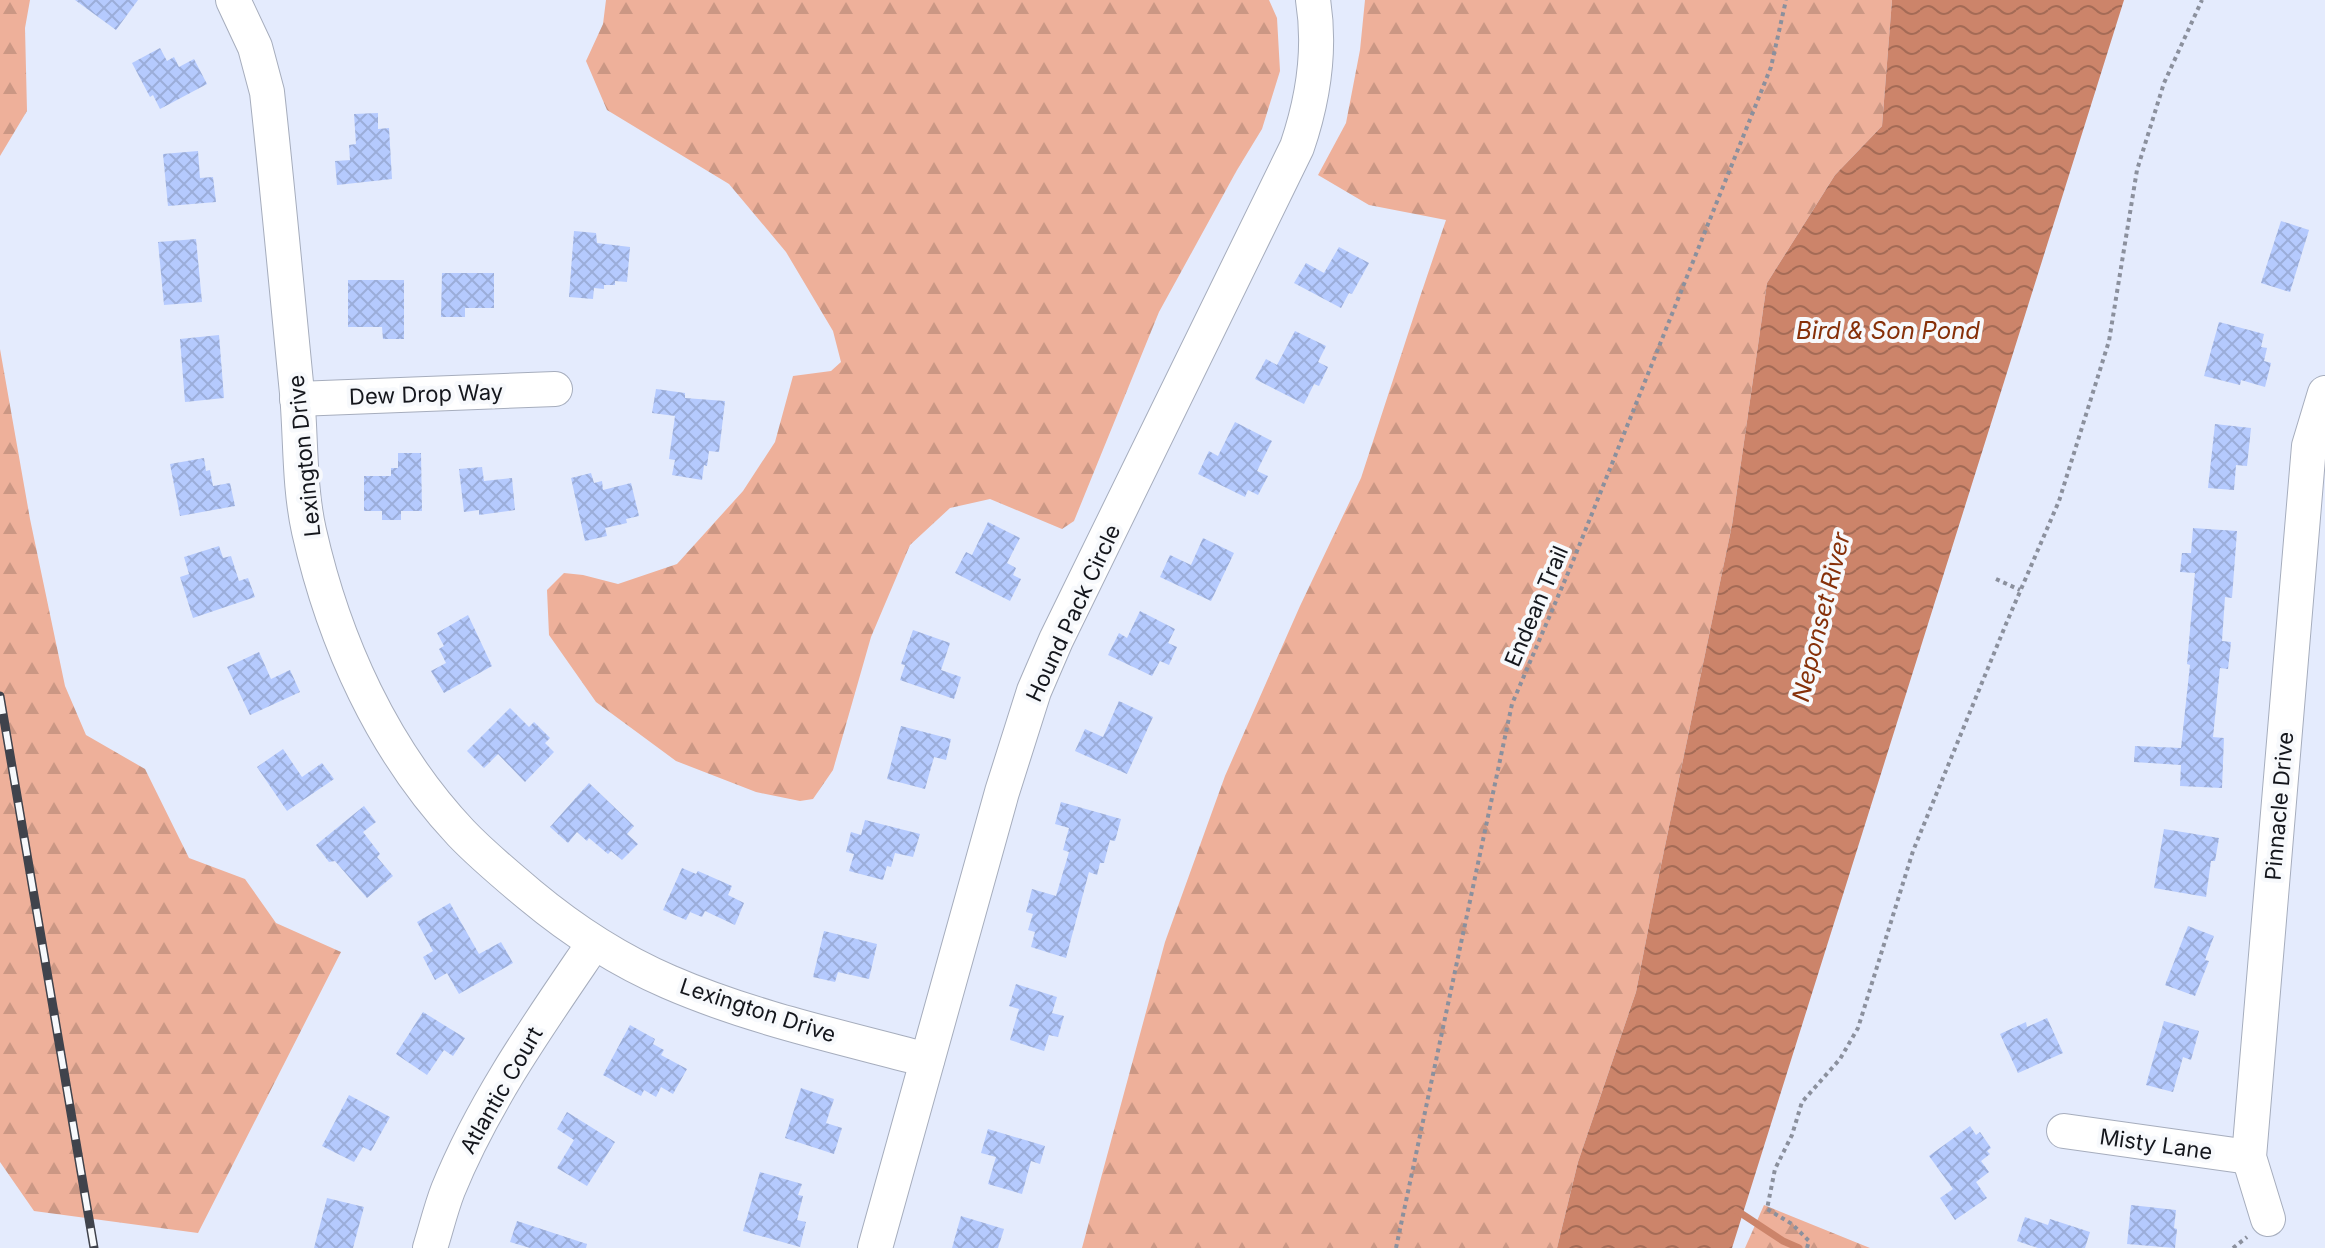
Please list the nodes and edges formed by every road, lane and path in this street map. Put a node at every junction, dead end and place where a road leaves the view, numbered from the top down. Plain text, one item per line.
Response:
1 (233, 0) edge
2 (1313, 0) edge
3 (1786, 0) edge
4 (2202, 0) edge
5 (555, 389) dead end
6 (2325, 393) edge
7 (297, 399) junction
8 (1996, 579) dead end
9 (2020, 590) junction
10 (594, 943) junction
11 (927, 1060) junction
12 (2064, 1131) dead end
13 (2249, 1157) junction
14 (2268, 1219) dead end
15 (430, 1248) edge
16 (875, 1248) edge
17 (1396, 1248) edge
18 (1807, 1248) edge

1 - 7 street, Lexington Drive
2 - 11 street, Hound Pack Circle
3 - 17 path, Endean Trail
4 - 9 path
5 - 7 street, Dew Drop Way
6 - 13 street, Pinnacle Drive
7 - 10 street, Lexington Drive
8 - 9 path
9 - 18 path
10 - 11 street, Lexington Drive
10 - 15 street, Atlantic Court
11 - 16 street, Hound Pack Circle
12 - 13 street, Misty Lane
13 - 14 street, Pinnacle Drive

